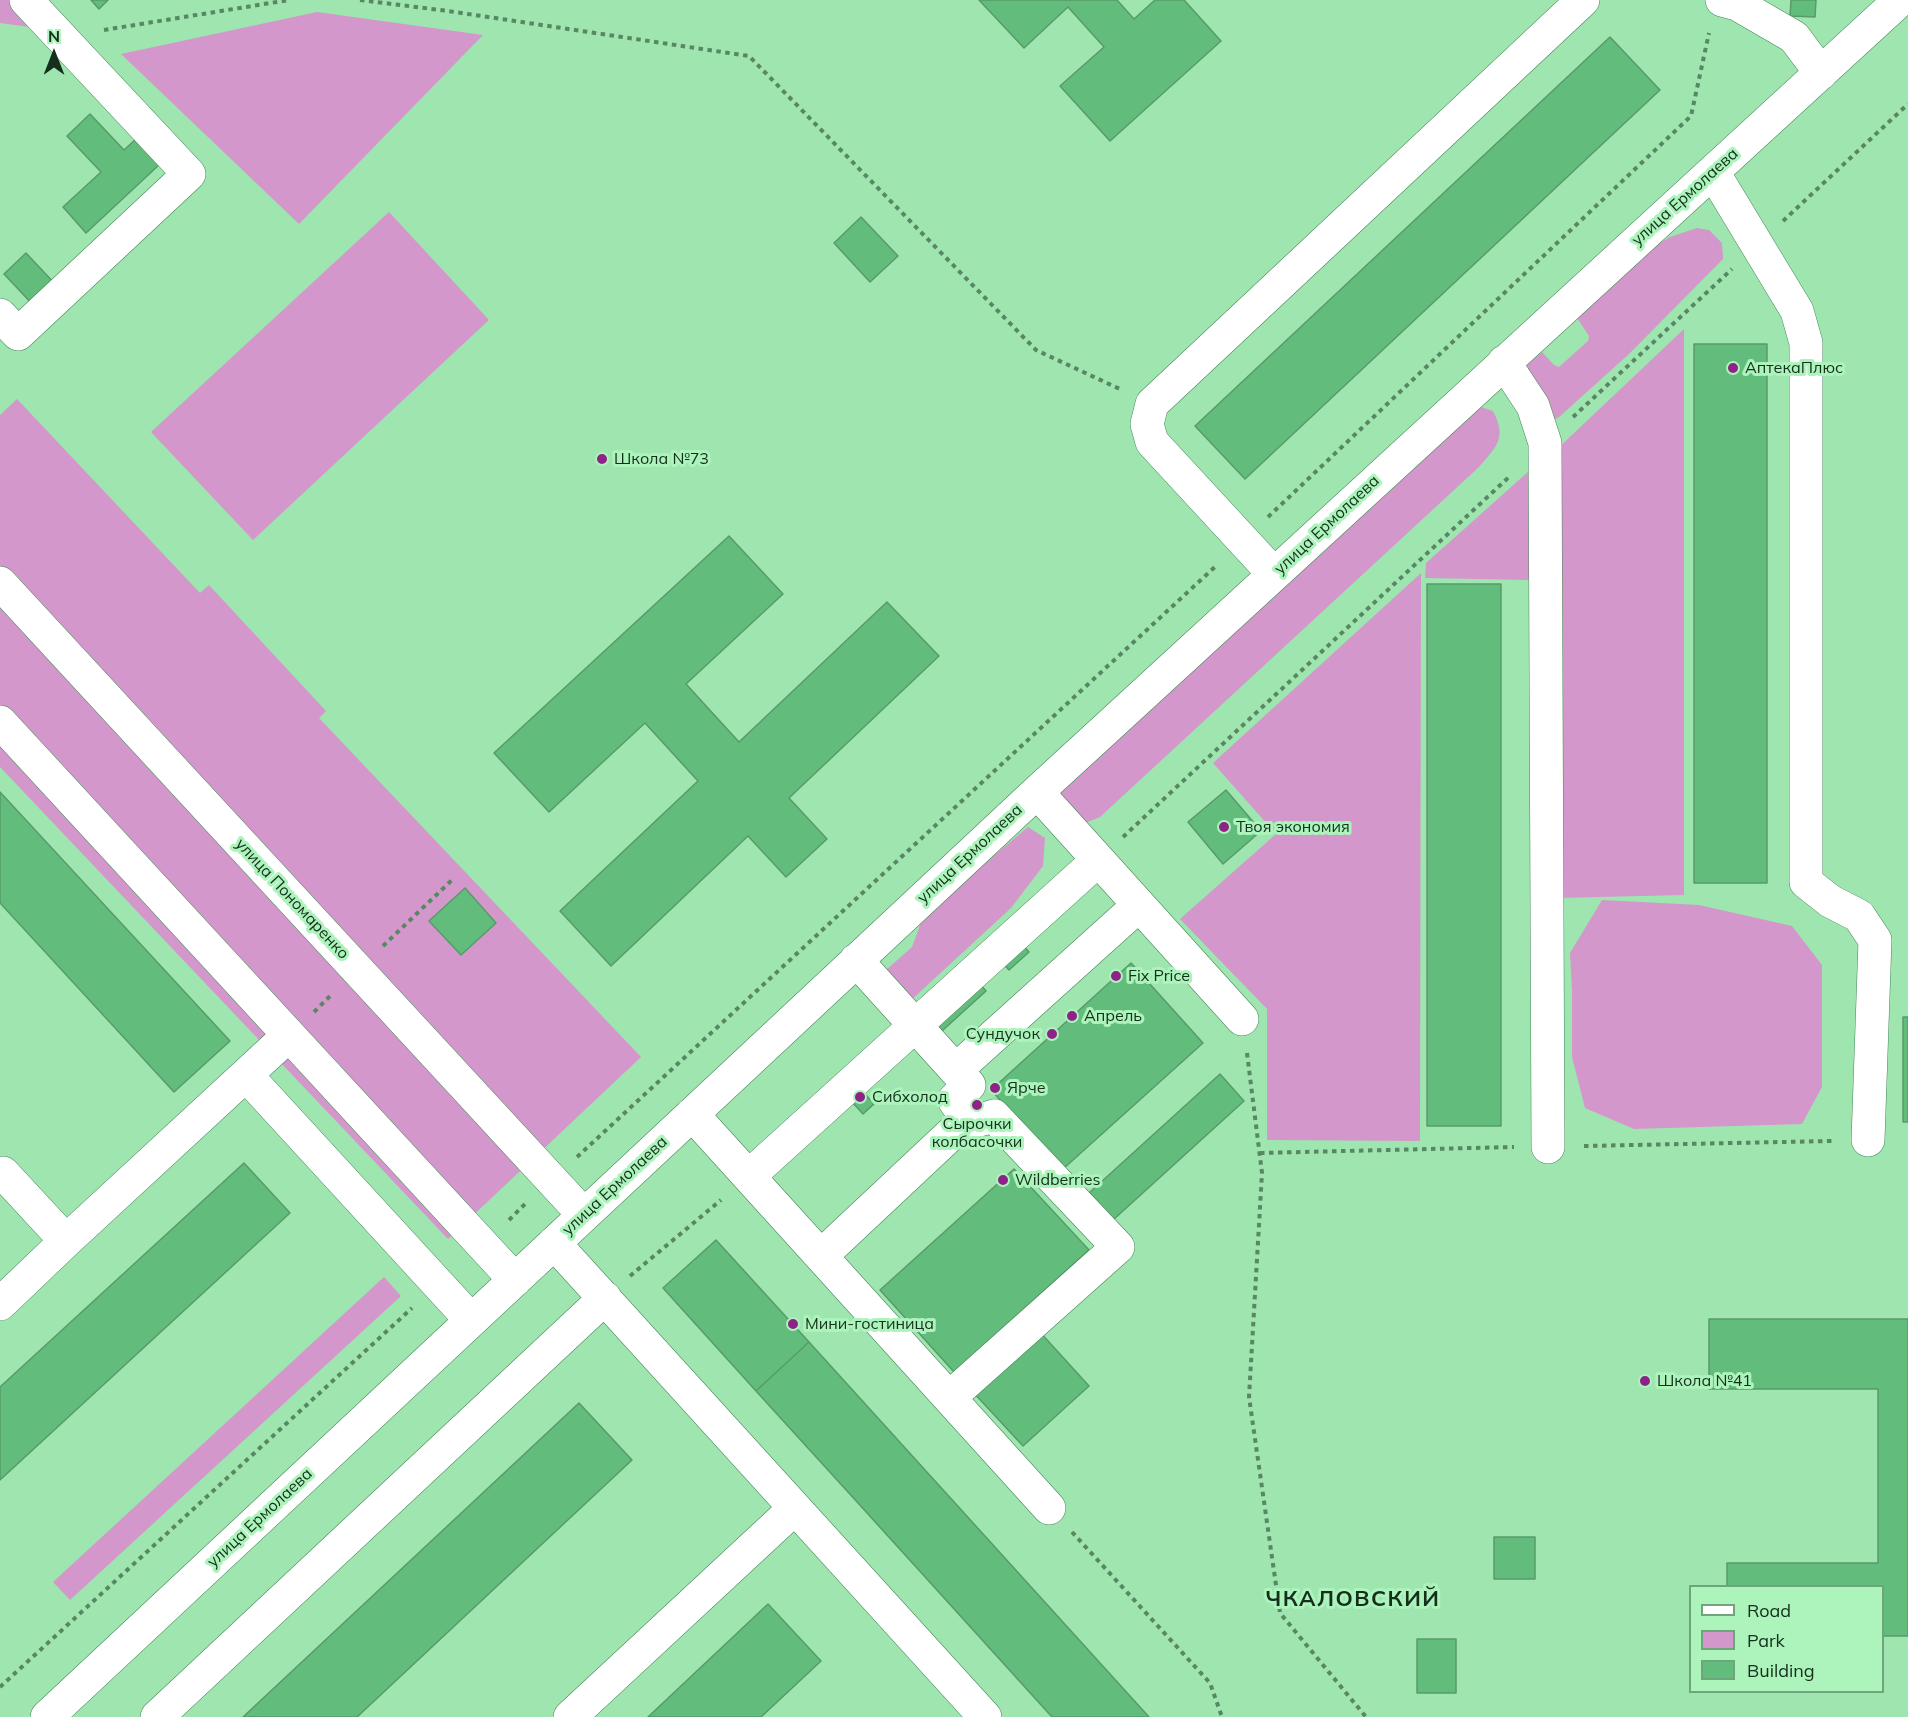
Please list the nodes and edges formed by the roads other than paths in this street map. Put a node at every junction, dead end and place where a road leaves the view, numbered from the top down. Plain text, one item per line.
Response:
1 (26, 0) edge
2 (1583, 0) edge
3 (1900, 0) edge
4 (1717, 12) edge
5 (1781, 14) edge
6 (1821, 73) junction
7 (1713, 172) junction
8 (0, 315) edge
9 (1504, 362) junction
10 (1274, 574) junction
11 (0, 583) edge
12 (0, 722) edge
13 (1036, 792) junction
14 (1098, 860) junction
15 (1139, 905) junction
16 (856, 960) junction
17 (1242, 1019) road end
18 (915, 1026) junction
19 (289, 1035) junction
20 (956, 1070) junction
21 (246, 1075) junction
22 (692, 1114) junction
23 (967, 1119) junction
24 (1868, 1140) dead end
25 (1548, 1147) dead end
26 (3, 1173) dead end
27 (749, 1176) junction
28 (584, 1215) junction
29 (66, 1241) junction
30 (554, 1243) junction
31 (821, 1256) junction
32 (514, 1280) junction
33 (605, 1298) junction
34 (0, 1304) edge
35 (471, 1320) junction
36 (950, 1397) junction
37 (795, 1508) junction
38 (1049, 1508) road end
39 (982, 1716) edge
40 (47, 1717) edge
41 (157, 1717) edge
42 (570, 1717) edge

1 - 8 street
2 - 10 street
3 - 6 street, улица Ермолаева
4 - 5 street
5 - 6 street
6 - 7 street, улица Ермолаева
7 - 9 street, улица Ермолаева
7 - 24 street
9 - 10 street, улица Ермолаева
9 - 25 street
10 - 13 street, улица Ермолаева
11 - 28 street, улица Пономаренко
12 - 19 street
13 - 14 street
13 - 16 street, улица Ермолаева
14 - 15 street
14 - 18 street
15 - 17 street
15 - 20 street
16 - 18 street
16 - 22 street, улица Ермолаева
18 - 20 street
18 - 27 street
19 - 21 street
19 - 32 street
20 - 23 street
21 - 29 street
21 - 35 street
22 - 27 street
22 - 28 street, улица Ермолаева
23 - 31 street
23 - 36 street
26 - 29 street
27 - 31 street
28 - 30 street, улица Ермолаева
29 - 34 street
30 - 32 street, улица Ермолаева
30 - 33 street
31 - 36 street
32 - 35 street, улица Ермолаева
33 - 37 street
33 - 41 street
35 - 40 street, улица Ермолаева
36 - 38 street
37 - 39 street
37 - 42 street

